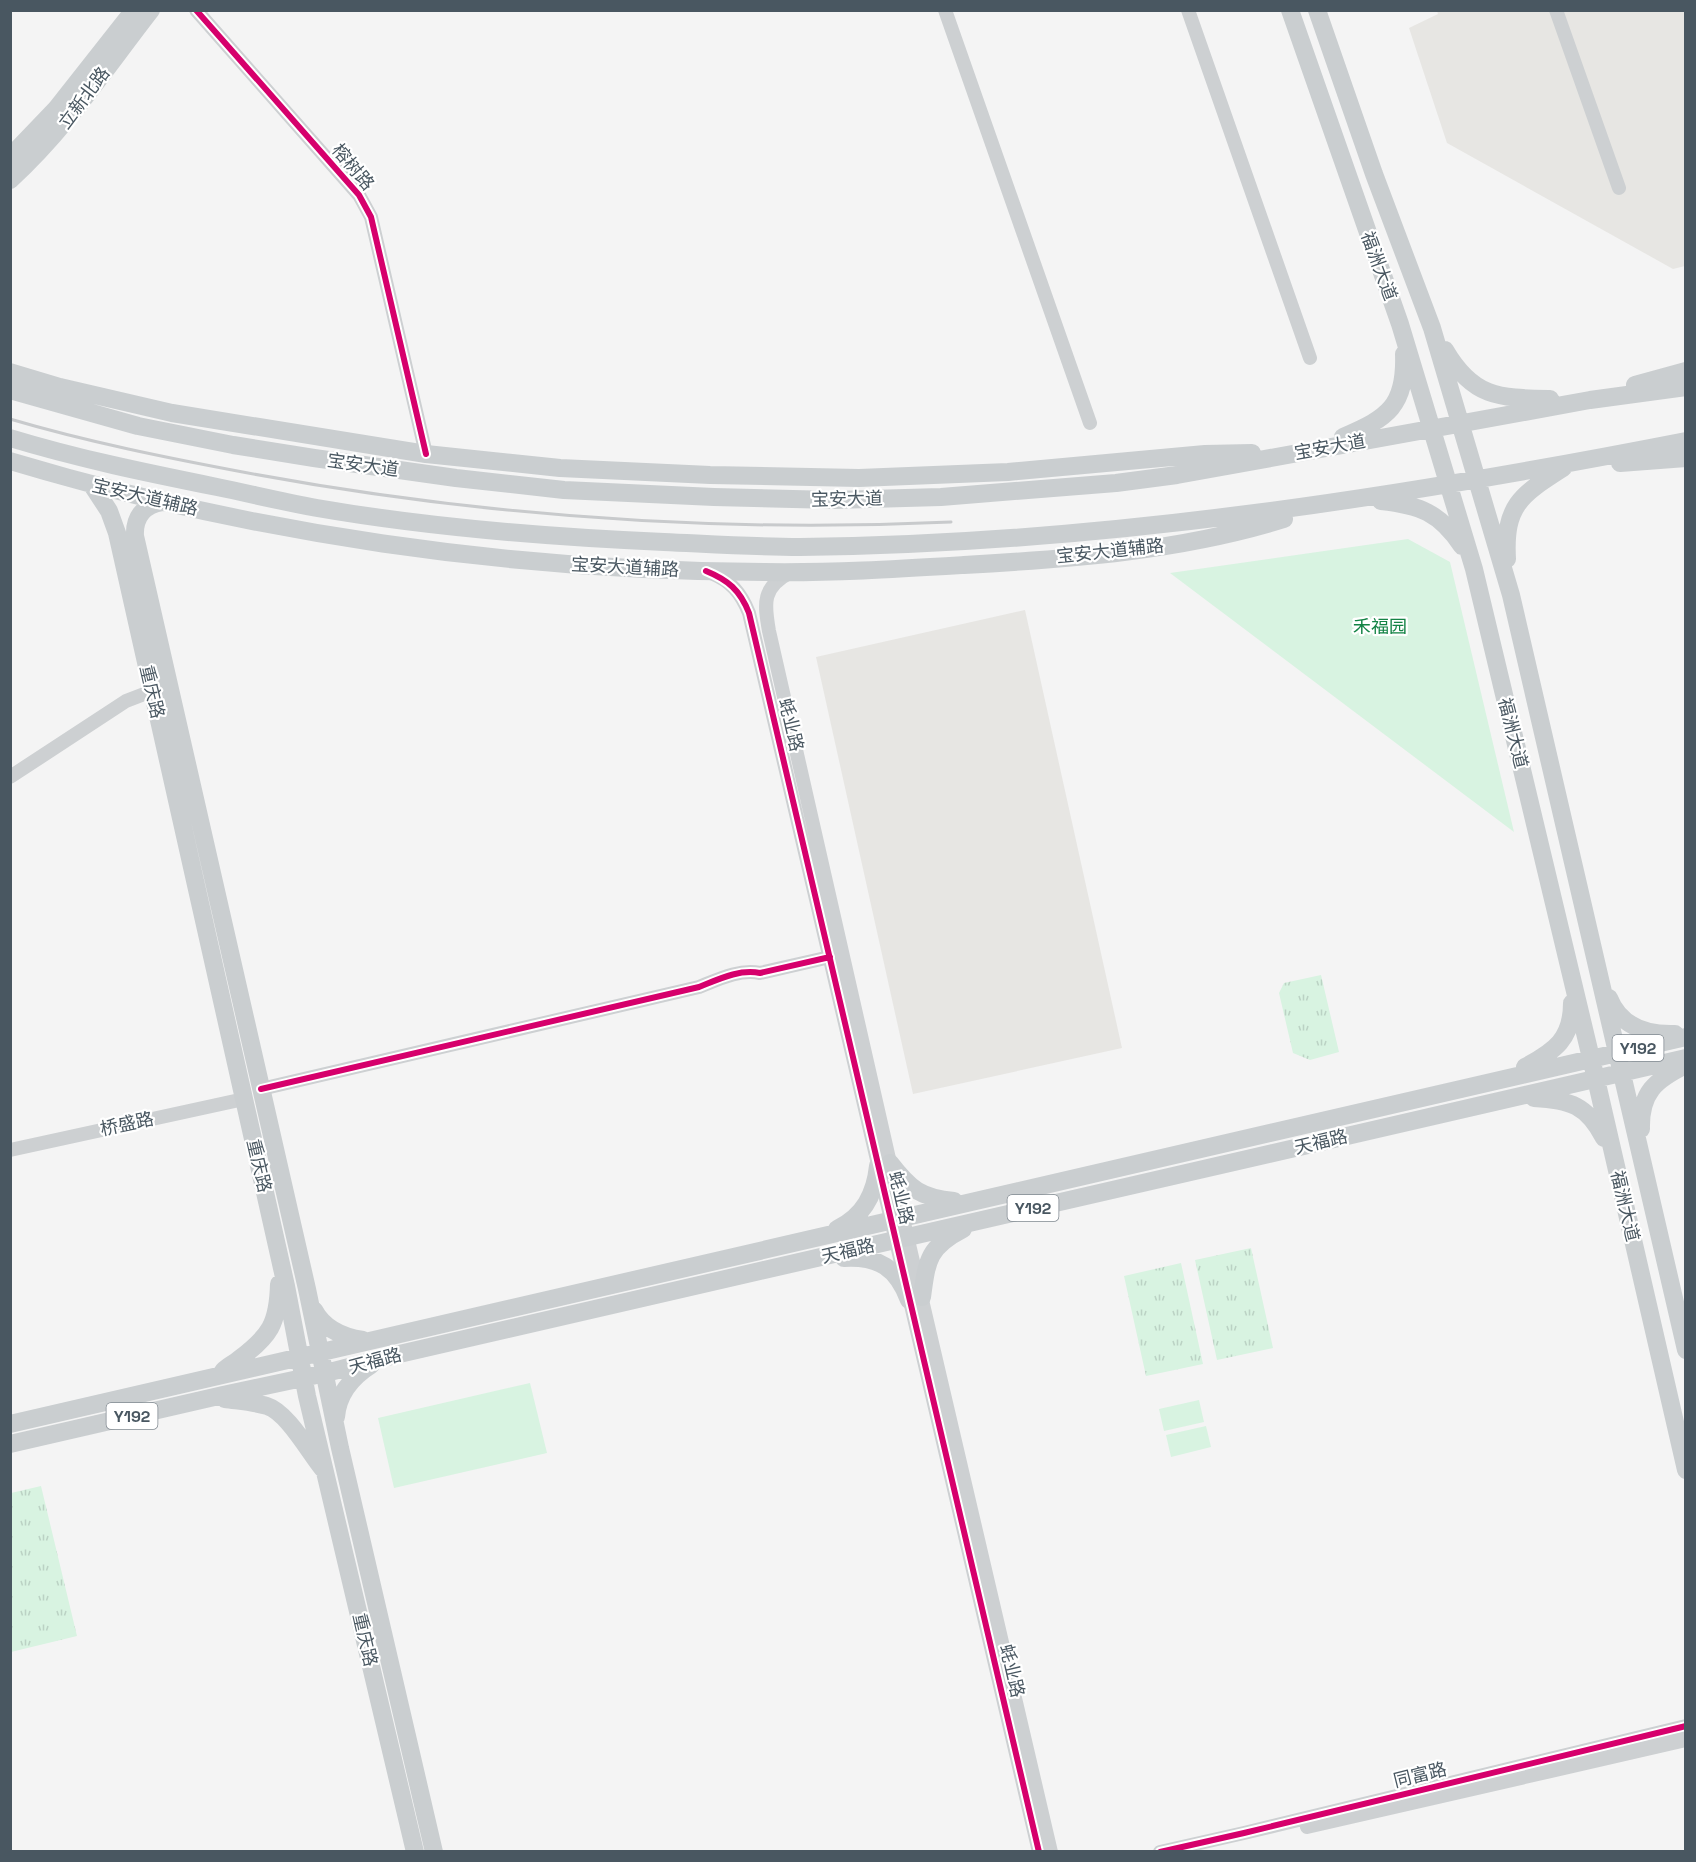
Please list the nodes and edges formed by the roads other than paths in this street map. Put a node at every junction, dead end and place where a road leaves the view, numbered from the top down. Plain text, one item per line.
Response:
1 (134, 10) edge
2 (151, 10) edge
3 (196, 10) edge
4 (945, 10) edge
5 (1188, 10) edge
6 (1290, 10) edge
7 (1317, 10) edge
8 (1556, 10) edge
9 (10, 157) edge
10 (10, 180) edge
11 (1619, 188) dead end
12 (1400, 324) junction
13 (1432, 328) junction
14 (1310, 358) dead end
15 (1686, 371) edge
16 (10, 372) edge
17 (1686, 387) edge
18 (10, 390) edge
19 (1590, 400) junction
20 (1090, 423) dead end
21 (1460, 423) junction
22 (1432, 428) junction
23 (10, 438) edge
24 (1686, 441) edge
25 (1301, 452) junction
26 (426, 454) junction
27 (1686, 458) edge
28 (10, 461) edge
29 (1570, 464) junction
30 (1477, 480) junction
31 (92, 485) junction
32 (1449, 485) junction
33 (1352, 501) junction
34 (162, 502) junction
35 (515, 534) junction
36 (607, 566) junction
37 (1474, 569) junction
38 (706, 571) junction
39 (791, 572) junction
40 (1513, 602) junction
41 (143, 611) junction
42 (1485, 616) junction
43 (152, 691) junction
44 (10, 777) edge
45 (830, 957) junction
46 (1599, 970) junction
47 (1572, 980) junction
48 (1686, 1035) edge
49 (1618, 1052) junction
50 (1590, 1058) junction
51 (1686, 1058) edge
52 (1686, 1065) edge
53 (1622, 1072) junction
54 (1596, 1078) junction
55 (1502, 1079) junction
56 (261, 1089) junction
57 (1515, 1097) junction
58 (244, 1098) junction
59 (10, 1150) edge
60 (1643, 1164) junction
61 (884, 1165) junction
62 (1616, 1167) junction
63 (983, 1199) junction
64 (898, 1219) junction
65 (984, 1219) junction
66 (902, 1238) junction
67 (806, 1240) junction
68 (280, 1258) junction
69 (812, 1259) junction
70 (307, 1289) junction
71 (916, 1298) junction
72 (1681, 1306) edge
73 (374, 1340) junction
74 (1686, 1350) edge
75 (320, 1351) junction
76 (299, 1356) junction
77 (381, 1360) junction
78 (326, 1374) junction
79 (218, 1376) junction
80 (303, 1378) junction
81 (214, 1397) junction
82 (10, 1424) edge
83 (336, 1424) junction
84 (10, 1444) edge
85 (1686, 1470) edge
86 (326, 1474) junction
87 (1686, 1726) edge
88 (1686, 1740) edge
89 (415, 1851) edge
90 (434, 1851) edge
91 (1039, 1851) edge
92 (1051, 1851) edge
93 (1160, 1851) edge
94 (1197, 1851) edge

1 - 9 main road, 立新北路
2 - 10 main road, 立新北路
3 - 26 street, 榕树路
4 - 20 street
5 - 14 street
6 - 12 main road, 福洲大道
7 - 13 main road, 福洲大道
8 - 11 street
12 - 22 main road, 福洲大道
12 - 25 main road
13 - 19 main road
13 - 21 main road, 福洲大道
15 - 19 main road
16 - 26 main road
17 - 19 main road, 宝安大道
18 - 25 main road, 宝安大道
19 - 21 main road, 宝安大道
21 - 22 main road, 宝安大道
21 - 30 main road, 福洲大道
22 - 25 main road, 宝安大道
22 - 32 main road, 福洲大道
23 - 35 main road
24 - 29 main road
25 - 26 main road
27 - 29 main road
28 - 31 main road, 宝安大道辅路
29 - 30 main road
29 - 40 main road
30 - 32 main road
30 - 40 main road, 福洲大道
31 - 34 main road, 宝安大道辅路
31 - 41 main road, 重庆路
32 - 33 main road
32 - 37 main road, 福洲大道
33 - 35 main road
33 - 37 main road
33 - 39 main road, 宝安大道辅路
34 - 36 main road, 宝安大道辅路
34 - 41 main road, 重庆路
35 - 36 main road
36 - 38 main road, 宝安大道辅路
37 - 42 main road, 福洲大道
38 - 39 main road, 宝安大道辅路
38 - 45 street, 蚝业路
39 - 61 street, 蚝业路
40 - 42 main road
40 - 46 main road, 福洲大道
41 - 43 main road, 重庆路
41 - 56 main road, 重庆路
42 - 47 main road, 福洲大道
43 - 44 street
43 - 58 main road, 重庆路
45 - 56 street
45 - 61 street, 蚝业路
46 - 48 main road
46 - 49 main road, 福洲大道
47 - 50 main road, 福洲大道
47 - 55 main road
48 - 49 main road, 天福路 / Y192
49 - 50 main road, 天福路 / Y192
49 - 53 main road, 福洲大道
50 - 54 main road, 福洲大道
50 - 55 main road, 天福路 / Y192
51 - 53 main road, 天福路 / Y192
52 - 60 main road
53 - 54 main road, 天福路 / Y192
53 - 60 main road, 福洲大道
54 - 57 main road, 天福路 / Y192
54 - 62 main road, 福洲大道
55 - 63 main road, 天福路 / Y192
56 - 70 main road, 重庆路
57 - 62 main road
57 - 65 main road, 天福路 / Y192
58 - 59 street, 桥盛路
58 - 68 main road, 重庆路
60 - 72 main road, 福洲大道
61 - 63 main road
61 - 64 street, 蚝业路
61 - 67 main road
62 - 85 main road, 福洲大道
63 - 64 main road, 天福路 / Y192
64 - 66 street, 蚝业路
64 - 67 main road, 天福路 / Y192
65 - 66 main road, 天福路 / Y192
65 - 71 main road
66 - 69 main road, 天福路 / Y192
66 - 71 street, 蚝业路
67 - 73 main road, 天福路 / Y192
68 - 76 main road, 重庆路
68 - 79 main road
69 - 71 main road
69 - 77 main road, 天福路 / Y192
70 - 73 main road
70 - 75 main road, 重庆路
71 - 91 street, 蚝业路
71 - 92 street, 蚝业路
72 - 74 main road, 福洲大道
73 - 75 main road, 天福路 / Y192
75 - 76 main road, 天福路 / Y192
75 - 78 main road, 重庆路
76 - 79 main road, 天福路 / Y192
76 - 80 main road, 重庆路
77 - 78 main road, 天福路 / Y192
77 - 83 main road, Y192
78 - 80 main road, 天福路 / Y192
78 - 83 main road, 重庆路
79 - 82 main road, 天福路 / Y192
80 - 81 main road, 天福路 / Y192
80 - 86 main road, 重庆路
81 - 84 main road, 天福路 / Y192
81 - 86 main road
83 - 90 main road, 重庆路
86 - 89 main road, 重庆路
87 - 93 street, 同富路
88 - 94 street, 同富路

